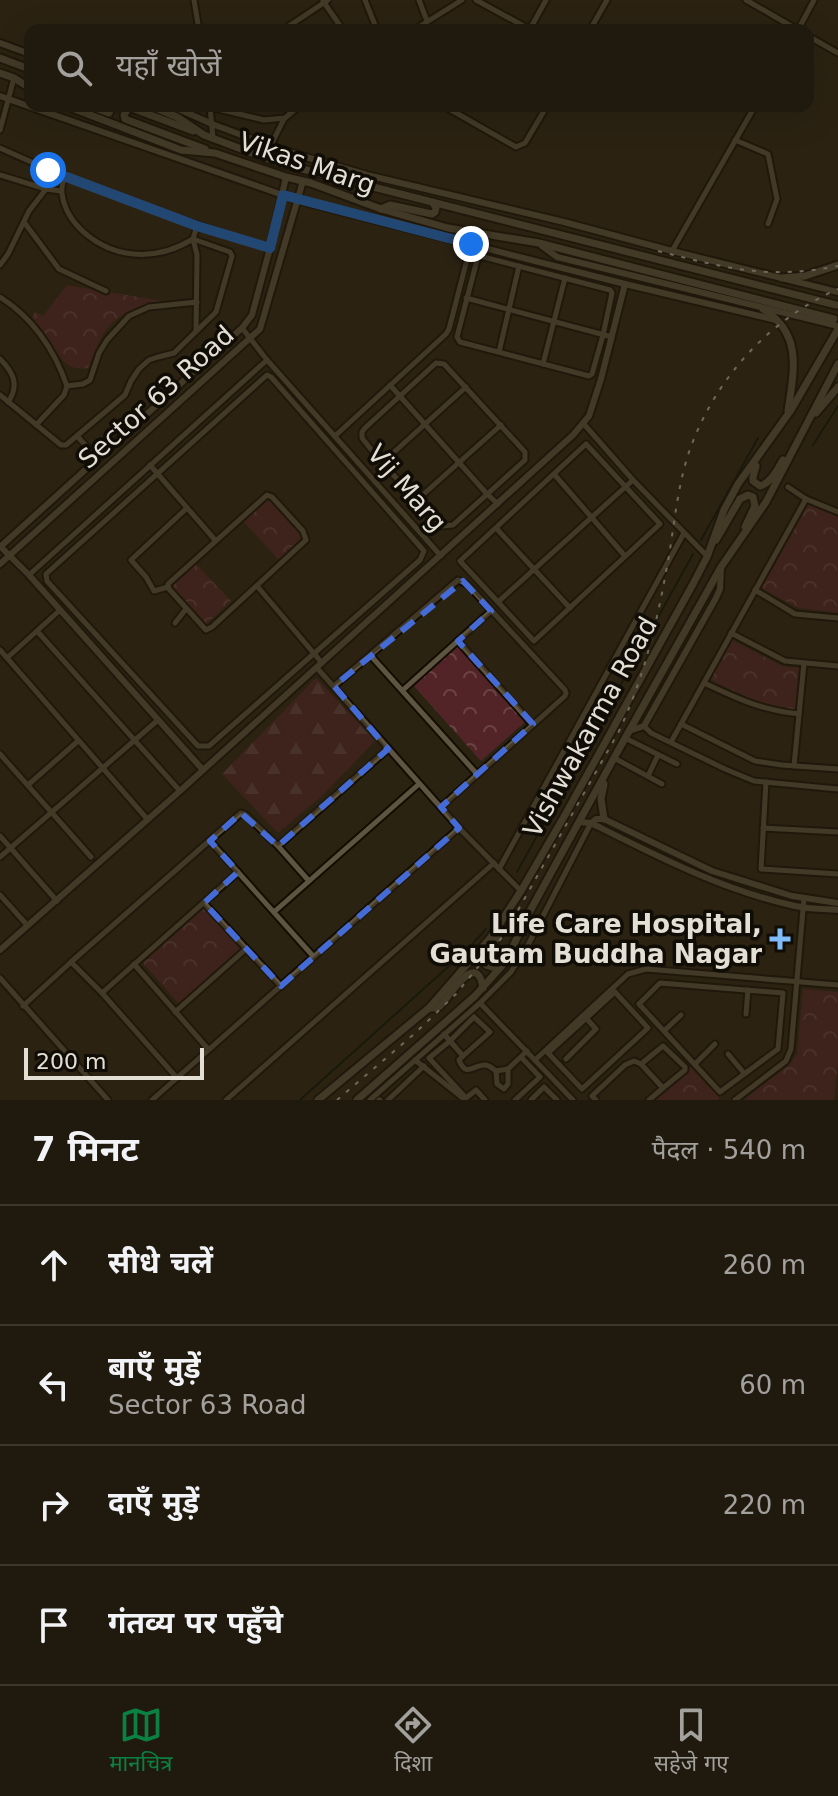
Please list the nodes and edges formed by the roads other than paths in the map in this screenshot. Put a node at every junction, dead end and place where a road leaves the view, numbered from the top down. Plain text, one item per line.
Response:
1 (194, 0) edge
2 (365, 0) edge
3 (419, 0) edge
4 (462, 0) edge
5 (476, 0) edge
6 (546, 0) edge
7 (607, 0) edge
8 (746, 0) edge
9 (814, 0) edge
10 (325, 1) edge
11 (427, 21) junction
12 (198, 24) edge
13 (292, 24) edge
14 (339, 24) edge
15 (375, 24) edge
16 (423, 24) edge
17 (519, 24) edge
18 (533, 24) edge
19 (593, 24) edge
20 (788, 24) edge
21 (801, 24) edge
22 (814, 39) edge
23 (0, 43) edge
24 (24, 52) edge
25 (838, 53) edge
26 (0, 58) edge
27 (24, 67) edge
28 (0, 73) edge
29 (14, 78) junction
30 (24, 83) edge
31 (4, 97) edge
32 (24, 104) edge
33 (47, 112) edge
34 (83, 112) edge
35 (126, 112) edge
36 (142, 112) edge
37 (165, 112) edge
38 (185, 112) edge
39 (211, 112) edge
40 (233, 112) edge
41 (292, 112) edge
42 (455, 112) edge
43 (543, 112) edge
44 (751, 112) edge
45 (285, 118) junction
46 (212, 124) junction
47 (0, 130) edge
48 (204, 135) junction
49 (213, 138) junction
50 (735, 140) junction
51 (271, 145) junction
52 (0, 148) edge
53 (282, 150) junction
54 (215, 153) junction
55 (279, 163) junction
56 (0, 175) edge
57 (65, 175) junction
58 (286, 177) junction
59 (303, 181) junction
60 (46, 189) junction
61 (61, 191) junction
62 (283, 195) junction
63 (297, 200) junction
64 (433, 203) junction
65 (454, 208) junction
66 (381, 209) junction
67 (24, 222) junction
68 (564, 222) junction
69 (768, 224) dead end
70 (197, 226) junction
71 (448, 228) junction
72 (561, 234) junction
73 (193, 239) junction
74 (539, 243) junction
75 (471, 244) junction
76 (270, 248) junction
77 (672, 251) junction
78 (0, 265) edge
79 (838, 265) edge
80 (519, 266) junction
81 (565, 278) junction
82 (782, 278) junction
83 (625, 284) junction
84 (106, 291) dead end
85 (838, 292) edge
86 (458, 296) junction
87 (0, 297) edge
88 (468, 299) junction
89 (197, 302) junction
90 (836, 305) edge
91 (509, 309) junction
92 (763, 309) junction
93 (554, 321) junction
94 (779, 321) junction
95 (837, 325) edge
96 (242, 328) junction
97 (195, 332) junction
98 (603, 335) junction
99 (612, 337) junction
100 (251, 339) junction
101 (499, 352) junction
102 (0, 359) edge
103 (267, 360) junction
104 (543, 364) junction
105 (838, 364) edge
106 (390, 385) junction
107 (67, 386) junction
108 (466, 387) junction
109 (838, 387) edge
110 (0, 395) edge
111 (400, 396) junction
112 (8, 402) junction
113 (787, 417) junction
114 (808, 421) junction
115 (583, 423) junction
116 (424, 424) junction
117 (36, 425) junction
118 (501, 425) junction
119 (77, 436) junction
120 (335, 436) junction
121 (794, 447) junction
122 (761, 454) junction
123 (98, 459) junction
124 (458, 462) junction
125 (382, 463) junction
126 (150, 465) junction
127 (157, 473) junction
128 (554, 474) junction
129 (633, 480) junction
130 (626, 487) junction
131 (788, 487) dead end
132 (487, 494) junction
133 (806, 499) junction
134 (417, 500) junction
135 (498, 504) junction
136 (187, 508) junction
137 (838, 512) edge
138 (592, 518) junction
139 (496, 528) junction
140 (684, 533) junction
141 (215, 540) junction
142 (740, 540) junction
143 (0, 546) edge
144 (709, 553) junction
145 (10, 555) junction
146 (441, 556) junction
147 (625, 556) junction
148 (0, 564) edge
149 (721, 567) junction
150 (534, 569) junction
151 (29, 575) junction
152 (257, 586) junction
153 (168, 587) junction
154 (755, 590) junction
155 (498, 602) junction
156 (570, 608) junction
157 (186, 609) junction
158 (60, 610) junction
159 (491, 611) junction
160 (838, 618) edge
161 (175, 623) dead end
162 (37, 631) junction
163 (731, 633) junction
164 (458, 641) junction
165 (0, 650) edge
166 (314, 653) junction
167 (371, 656) junction
168 (7, 658) junction
169 (804, 663) junction
170 (319, 665) junction
171 (838, 666) edge
172 (704, 683) junction
173 (334, 686) junction
174 (403, 690) junction
175 (799, 714) junction
176 (158, 720) junction
177 (533, 724) junction
178 (681, 724) junction
179 (644, 726) junction
180 (627, 734) junction
181 (78, 740) junction
182 (135, 741) junction
183 (671, 742) junction
184 (388, 749) junction
185 (0, 754) edge
186 (658, 755) junction
187 (614, 758) junction
188 (677, 764) dead end
189 (609, 766) junction
190 (794, 766) junction
191 (103, 769) junction
192 (838, 769) edge
193 (203, 770) junction
194 (477, 774) junction
195 (648, 776) junction
196 (766, 782) junction
197 (419, 784) junction
198 (662, 784) dead end
199 (28, 785) junction
200 (838, 789) edge
201 (180, 791) junction
202 (441, 807) junction
203 (52, 812) junction
204 (604, 819) junction
205 (148, 820) junction
206 (579, 822) junction
207 (591, 823) junction
208 (459, 828) junction
209 (763, 828) junction
210 (838, 832) edge
211 (0, 836) edge
212 (210, 841) junction
213 (278, 846) junction
214 (11, 848) junction
215 (0, 857) edge
216 (91, 857) dead end
217 (494, 863) junction
218 (499, 869) junction
219 (238, 872) junction
220 (838, 874) edge
221 (309, 881) junction
222 (521, 891) junction
223 (0, 895) edge
224 (804, 898) junction
225 (57, 901) junction
226 (204, 903) junction
227 (838, 903) edge
228 (803, 907) junction
229 (838, 910) edge
230 (274, 912) junction
231 (28, 926) junction
232 (497, 927) junction
233 (246, 949) junction
234 (0, 950) edge
235 (313, 956) junction
236 (508, 958) junction
237 (71, 962) junction
238 (134, 964) junction
239 (0, 978) edge
240 (797, 981) junction
241 (838, 985) edge
242 (281, 986) junction
243 (483, 988) junction
244 (748, 990) junction
245 (102, 993) junction
246 (480, 1003) junction
247 (23, 1006) junction
248 (429, 1008) junction
249 (175, 1012) junction
250 (746, 1014) dead end
251 (681, 1015) dead end
252 (586, 1018) junction
253 (780, 1030) junction
254 (663, 1031) junction
255 (793, 1031) junction
256 (438, 1036) junction
257 (450, 1041) junction
258 (715, 1044) dead end
259 (208, 1049) junction
260 (527, 1051) junction
261 (728, 1054) dead end
262 (463, 1056) junction
263 (521, 1057) junction
264 (566, 1059) dead end
265 (415, 1060) junction
266 (535, 1060) junction
267 (641, 1064) junction
268 (695, 1064) junction
269 (424, 1066) junction
270 (508, 1069) junction
271 (496, 1071) junction
272 (566, 1073) junction
273 (744, 1073) junction
274 (177, 1078) junction
275 (556, 1082) junction
276 (663, 1088) junction
277 (462, 1099) edge
278 (108, 1100) edge
279 (152, 1100) edge
280 (226, 1100) edge
281 (318, 1100) edge
282 (357, 1100) edge
283 (370, 1100) edge
284 (388, 1100) edge
285 (485, 1100) edge
286 (515, 1100) edge
287 (531, 1100) edge
288 (557, 1100) edge
289 (573, 1100) edge
290 (596, 1100) edge
291 (649, 1100) edge
292 (735, 1100) edge

1 - 12 street
2 - 15 street
3 - 11 street
4 - 11 street
5 - 17 street
6 - 18 street
7 - 19 street
8 - 20 street
9 - 21 street
10 - 13 street
10 - 14 street
11 - 16 street
22 - 25 street
23 - 24 street
26 - 27 main road
28 - 29 main road
29 - 30 main road
29 - 31 street
31 - 32 street
31 - 47 street
33 - 62 street
34 - 54 main road, Vikas Marg
35 - 54 main road
36 - 48 main road
37 - 48 main road, Vikas Marg
38 - 46 street
39 - 46 street
40 - 45 street
41 - 45 street
42 - 43 street
44 - 50 street
45 - 51 street
46 - 49 street
46 - 51 street
48 - 49 main road, Vikas Marg
49 - 55 main road, Vikas Marg
50 - 69 street
50 - 77 street
51 - 53 street
52 - 57 street
53 - 55 street
53 - 68 street
54 - 58 main road, Vikas Marg
55 - 64 main road, Vikas Marg
56 - 60 street
57 - 61 street
57 - 70 street
58 - 59 main road, Vikas Marg
58 - 62 street, Sector 63 Road
59 - 63 street, Sector 63 Road
59 - 66 main road, Vikas Marg
60 - 61 street
60 - 67 street
61 - 73 street
62 - 63 street
62 - 76 street, Sector 63 Road
63 - 75 street
63 - 100 street, Sector 63 Road
64 - 65 main road, Vikas Marg
64 - 66 main road
65 - 71 main road
65 - 72 main road, Vikas Marg
66 - 71 main road, Vikas Marg
67 - 78 street
67 - 84 street
68 - 72 street
68 - 77 street
70 - 73 street
70 - 76 street
71 - 74 main road, Vikas Marg
72 - 90 main road, Vikas Marg
73 - 89 street
73 - 97 street
74 - 92 street
74 - 95 main road, Vikas Marg
75 - 83 street
75 - 86 street
76 - 96 street, Sector 63 Road
77 - 82 street
79 - 82 main road
80 - 81 street
80 - 88 street
80 - 91 street
81 - 93 street
81 - 98 street
82 - 85 street
83 - 94 street
83 - 99 street
86 - 88 street
86 - 106 street
87 - 107 street
88 - 91 street
88 - 101 street
89 - 97 street
89 - 107 street
91 - 93 street
91 - 101 street
92 - 94 main road
92 - 95 street
93 - 98 street
93 - 104 street
94 - 113 main road
95 - 113 main road, Vishwakarma Road
96 - 100 street, Vij Marg
96 - 123 street, Sector 63 Road
97 - 119 street
98 - 99 street
98 - 104 street
99 - 115 street
100 - 103 street, Vij Marg
100 - 145 street, Sector 63 Road
101 - 104 street
102 - 112 street
103 - 120 street, Vij Marg
103 - 126 street
105 - 114 main road, Vishwakarma Road
106 - 111 street
106 - 120 street
107 - 117 street
108 - 111 street
108 - 116 street
108 - 118 street
109 - 114 main road
110 - 112 street
111 - 116 street
111 - 125 street
112 - 117 street
113 - 122 main road, Vishwakarma Road
114 - 121 main road, Vishwakarma Road
115 - 129 street
115 - 135 street
116 - 124 street
116 - 125 street
117 - 119 street
118 - 124 street
118 - 132 street
119 - 123 street
120 - 146 street, Vij Marg
121 - 122 main road
121 - 142 main road, Vishwakarma Road
122 - 144 main road, Vishwakarma Road
123 - 143 street, Sector 63 Road
124 - 132 street
124 - 134 street
125 - 134 street
126 - 127 street
126 - 151 street
127 - 136 street
127 - 166 street
127 - 166 street
128 - 130 street
128 - 138 street
128 - 139 street
129 - 130 street
129 - 140 street
130 - 138 street
130 - 147 street
131 - 133 street
132 - 134 street
132 - 135 street
133 - 137 street
133 - 154 street
135 - 146 street
136 - 141 street
136 - 153 street
138 - 147 street
138 - 150 street
139 - 150 street
139 - 155 street
140 - 144 street
140 - 218 street
141 - 152 street
141 - 153 street
142 - 144 main road
142 - 149 main road, Vishwakarma Road
143 - 145 street
144 - 222 main road, Vishwakarma Road
145 - 148 street, Sector 63 Road
145 - 151 street
146 - 170 street, Vij Marg
147 - 156 street
149 - 179 street
149 - 180 main road, Vishwakarma Road
150 - 155 street
150 - 156 street
151 - 158 street
152 - 157 street
152 - 166 street
153 - 157 street
154 - 160 street
154 - 163 street
155 - 156 street
157 - 161 street
158 - 162 street
158 - 176 street
159 - 164 street
159 - 167 street
159 - 177 street
162 - 168 street
162 - 182 street
163 - 169 street
163 - 172 street
164 - 174 street
164 - 177 street
165 - 168 street
166 - 170 street
167 - 173 street
167 - 174 street
168 - 181 street
169 - 171 street
169 - 175 street
170 - 173 street
170 - 193 street, Vij Marg
172 - 175 street
172 - 178 street
173 - 184 street
174 - 194 street
175 - 190 street
176 - 182 street
176 - 193 street
177 - 194 street
178 - 183 street
178 - 190 street
179 - 180 street
179 - 183 street
180 - 186 street
180 - 187 main road, Vishwakarma Road
181 - 191 street
181 - 199 street
182 - 191 street
182 - 201 street
183 - 196 street
184 - 197 street
184 - 213 street
185 - 199 street
186 - 188 street
186 - 195 street
187 - 189 main road, Vishwakarma Road
187 - 195 street
189 - 204 main road
189 - 206 main road, Vishwakarma Road
190 - 192 street
191 - 203 street
191 - 205 street
193 - 201 street, Vij Marg
194 - 202 street
195 - 198 street
196 - 200 street
196 - 209 street
197 - 202 street
197 - 221 street
199 - 203 street
201 - 205 street, Vij Marg
202 - 208 street
203 - 214 street
203 - 216 street
204 - 207 street
204 - 224 street
205 - 225 street, Vij Marg
206 - 207 street
206 - 236 main road, Vishwakarma Road
207 - 228 street
207 - 246 street
208 - 217 street
208 - 235 street
209 - 210 street
209 - 220 street
211 - 214 street
212 - 213 street
212 - 219 street
212 - 237 street
213 - 221 street
214 - 215 street
214 - 225 street
217 - 218 street
217 - 280 street
218 - 222 street
219 - 226 street
219 - 230 street
221 - 230 street
222 - 232 main road, Vishwakarma Road
223 - 231 street
224 - 227 street
224 - 228 street
225 - 231 street, Vij Marg
226 - 233 street
226 - 238 street
228 - 229 street
228 - 240 street
230 - 235 street
231 - 234 street, Vij Marg
232 - 236 main road
232 - 248 main road, Vishwakarma Road
233 - 242 street
233 - 249 street
235 - 242 street
236 - 243 main road, Vishwakarma Road
237 - 245 street
237 - 247 street
238 - 245 street
238 - 249 street
239 - 247 street
240 - 241 street
240 - 255 street
240 - 266 street
242 - 259 street
243 - 248 main road
243 - 256 main road, Vishwakarma Road
244 - 250 street
244 - 253 street
244 - 254 street
245 - 274 street
246 - 256 street
246 - 260 street
247 - 278 street
248 - 281 main road, Vishwakarma Road
249 - 259 street
251 - 254 street
252 - 264 street
252 - 272 street
252 - 272 street
253 - 255 street
253 - 273 street
254 - 268 street
255 - 292 street
256 - 257 street
256 - 265 street
256 - 282 main road, Vishwakarma Road
257 - 262 street
257 - 262 street
257 - 285 street
258 - 268 street
259 - 274 street
260 - 263 street
260 - 266 street
261 - 273 street
262 - 271 street
263 - 270 street
263 - 286 street
265 - 269 street
265 - 283 street
266 - 275 street
267 - 276 street
267 - 276 street
267 - 290 street
268 - 273 street
269 - 277 street
269 - 284 street
270 - 271 street
270 - 271 street
272 - 275 street
274 - 279 street
275 - 289 street
276 - 291 street
287 - 288 street

